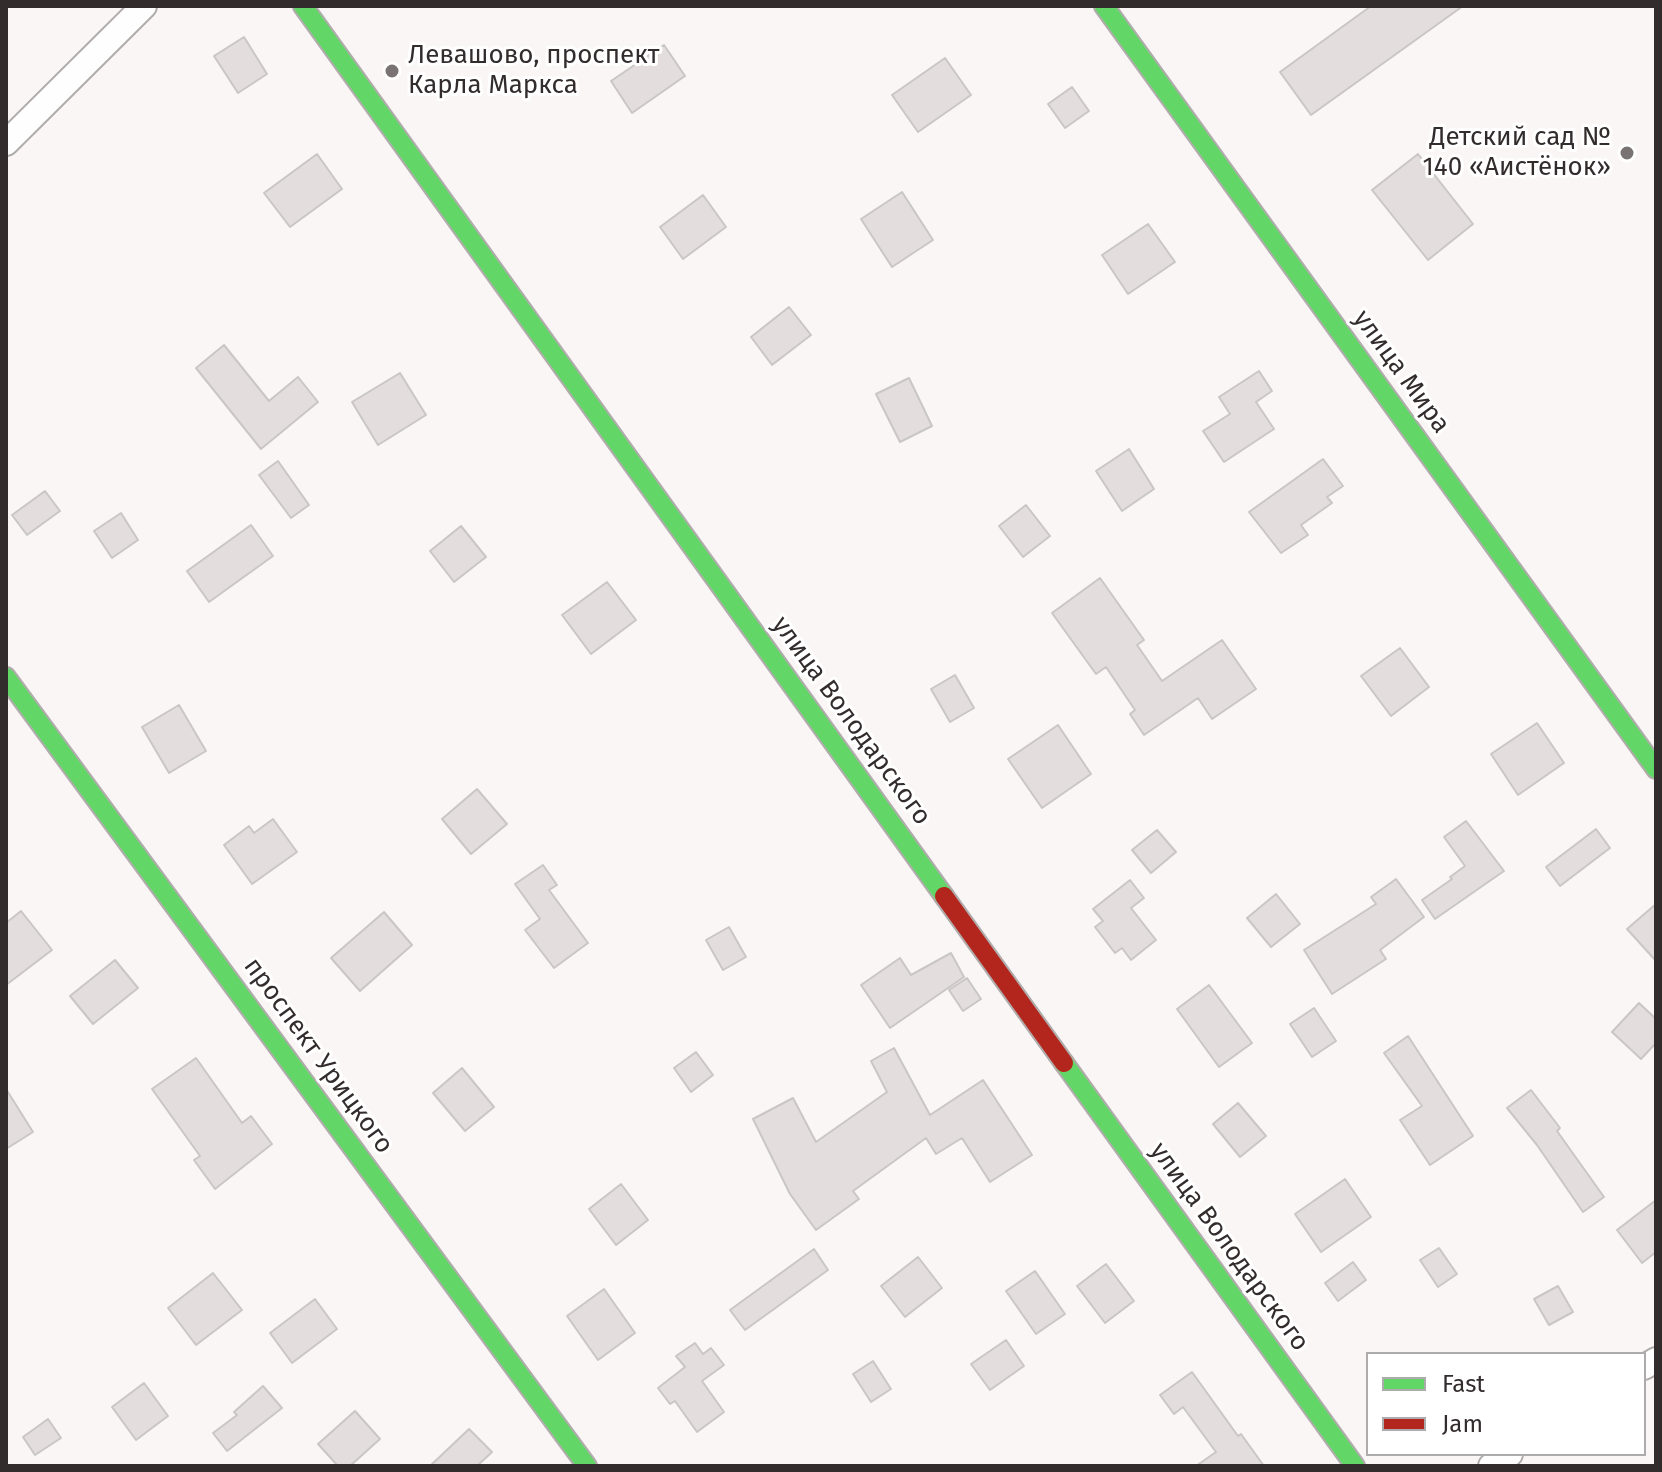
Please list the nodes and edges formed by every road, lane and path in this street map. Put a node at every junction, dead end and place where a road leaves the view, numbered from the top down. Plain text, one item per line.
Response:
1 (144, 6) edge
2 (303, 6) edge
3 (1104, 6) edge
4 (6, 143) edge
5 (6, 677) edge
6 (1656, 769) edge
7 (587, 1466) edge
8 (1355, 1466) edge

1 - 4 street
2 - 8 street, улица Володарского
3 - 6 street, улица Мира
5 - 7 street, проспект Урицкого

